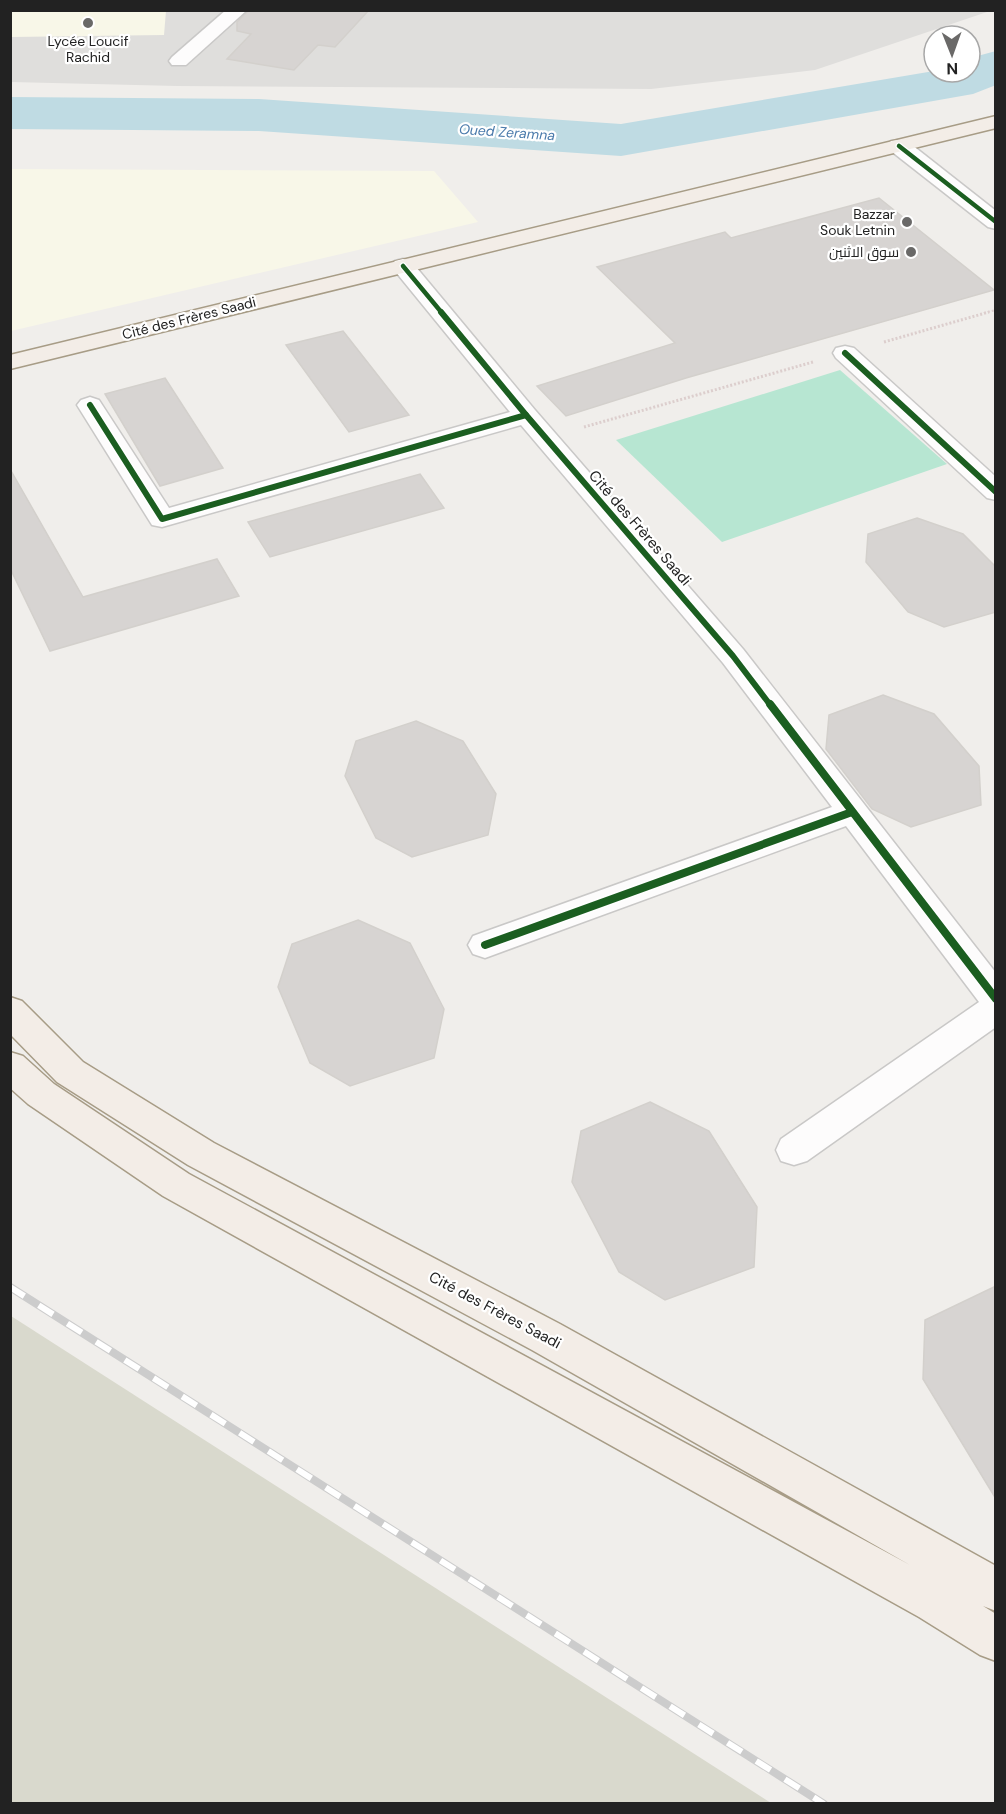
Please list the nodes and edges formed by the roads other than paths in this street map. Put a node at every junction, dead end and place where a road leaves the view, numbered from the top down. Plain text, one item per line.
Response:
1 (238, 10) edge
2 (179, 61) dead end
3 (996, 122) edge
4 (898, 146) junction
5 (996, 222) edge
6 (403, 266) junction
7 (845, 353) road end
8 (10, 362) edge
9 (90, 405) dead end
10 (526, 415) junction
11 (996, 492) edge
12 (852, 812) junction
13 (485, 945) dead end
14 (996, 999) edge
15 (996, 1008) edge
16 (10, 1011) edge
17 (10, 1066) edge
18 (794, 1150) dead end
19 (996, 1590) edge
20 (996, 1639) edge

1 - 2 street
3 - 4 main road, Cité des Frères Saadi
4 - 5 street
4 - 6 main road, Cité des Frères Saadi
6 - 8 main road, Cité des Frères Saadi
6 - 10 street, Cité des Frères Saadi
7 - 11 street
9 - 10 street
10 - 12 street, Cité des Frères Saadi
12 - 13 street
12 - 14 street, Cité des Frères Saadi
15 - 18 street
16 - 19 main road, Cité des Frères Saadi
17 - 20 main road

